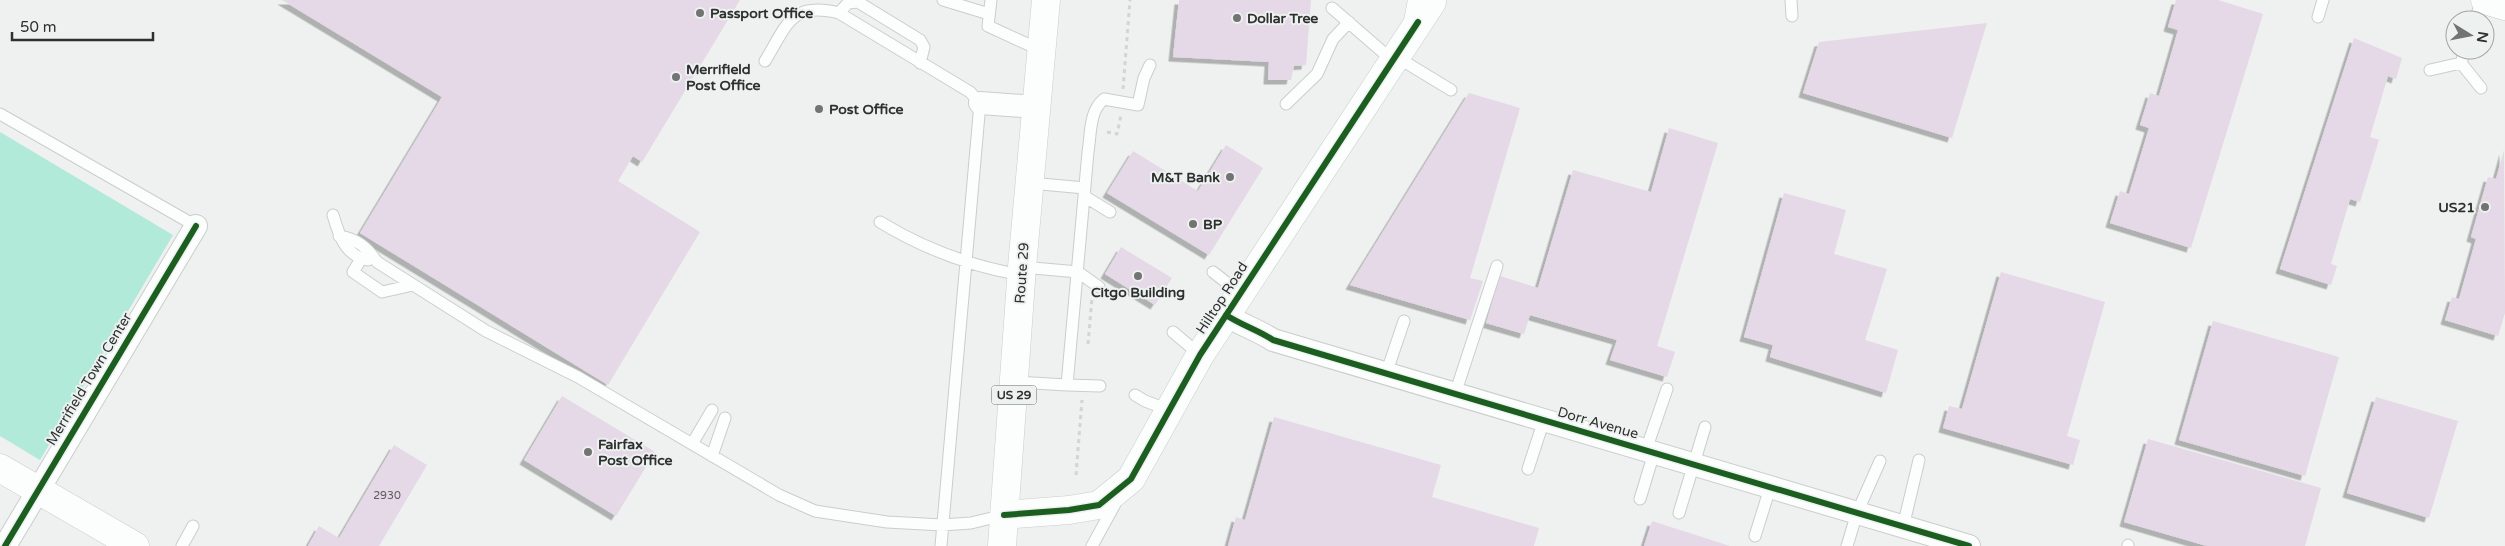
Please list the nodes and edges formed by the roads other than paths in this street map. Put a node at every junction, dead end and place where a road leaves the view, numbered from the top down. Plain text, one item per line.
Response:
1 (943, 0) edge
2 (991, 0) edge
3 (1046, 0) edge
4 (1434, 0) edge
5 (1791, 0) edge
6 (2323, 0) edge
7 (1332, 8) dead end
8 (1420, 11) edge
9 (839, 13) junction
10 (989, 14) junction
11 (1792, 16) dead end
12 (2318, 17) dead end
13 (1349, 22) junction
14 (1042, 51) junction
15 (1394, 58) junction
16 (2462, 60) edge
17 (765, 61) dead end
18 (920, 63) junction
19 (2461, 64) junction
20 (1150, 65) dead end
21 (2430, 70) dead end
22 (2481, 88) dead end
23 (1451, 90) dead end
24 (980, 103) junction
25 (1286, 104) dead end
26 (1036, 107) junction
27 (0, 114) edge
28 (1030, 183) junction
29 (1085, 192) junction
30 (1110, 212) dead end
31 (333, 215) dead end
32 (880, 222) dead end
33 (196, 226) joint
34 (339, 236) junction
35 (361, 259) junction
36 (966, 260) junction
37 (377, 262) junction
38 (1497, 266) dead end
39 (1022, 271) junction
40 (1078, 272) junction
41 (1213, 272) dead end
42 (413, 285) junction
43 (1099, 287) dead end
44 (1233, 304) junction
45 (1404, 321) dead end
46 (1172, 332) dead end
47 (1200, 354) junction
48 (1386, 374) junction
49 (1015, 382) junction
50 (1067, 385) junction
51 (1100, 386) dead end
52 (1668, 389) dead end
53 (1455, 394) junction
54 (1135, 395) dead end
55 (712, 410) dead end
56 (1169, 410) junction
57 (725, 418) dead end
58 (1544, 420) junction
59 (1705, 427) dead end
60 (692, 444) junction
61 (1650, 452) junction
62 (712, 456) junction
63 (1919, 460) dead end
64 (1880, 461) dead end
65 (1693, 465) junction
66 (0, 468) edge
67 (1528, 468) dead end
68 (1131, 479) junction
69 (1770, 488) junction
70 (38, 489) junction
71 (1640, 499) dead end
72 (1679, 512) dead end
73 (1857, 513) junction
74 (1004, 515) junction
75 (942, 525) junction
76 (193, 526) dead end
77 (1903, 527) junction
78 (1755, 536) dead end
79 (1956, 544) edge
80 (5, 546) edge
81 (135, 546) edge
82 (182, 546) edge
83 (941, 546) edge
84 (1002, 546) edge
85 (1092, 546) edge
86 (1847, 546) edge

1 - 10 lane
2 - 10 lane
3 - 14 street, Route 29 / US 29
4 - 8 street, Hilltop Road
5 - 11 lane
6 - 12 lane
7 - 13 lane
8 - 15 street, Hilltop Road
9 - 17 lane
9 - 18 lane
9 - 18 lane
10 - 14 lane
13 - 15 lane
13 - 25 lane
14 - 26 street, Route 29 / US 29
15 - 23 lane
15 - 44 street, Hilltop Road
16 - 19 lane
18 - 24 lane
19 - 21 lane
19 - 22 lane
20 - 29 lane
24 - 26 street
24 - 36 lane
26 - 28 street, Route 29 / US 29
27 - 33 lane
28 - 29 lane
28 - 39 street, Route 29 / US 29
29 - 30 lane
29 - 40 lane
31 - 34 lane
32 - 36 lane
33 - 70 street, Merrifield Town Center
34 - 35 lane
34 - 37 lane
35 - 37 lane
35 - 42 lane
36 - 39 lane
36 - 75 lane
37 - 42 lane
38 - 53 lane
39 - 40 lane
39 - 49 street, Route 29 / US 29
40 - 43 lane
40 - 50 lane
41 - 44 lane
42 - 60 lane
44 - 47 street, Hilltop Road
44 - 48 street, Dorr Avenue
45 - 48 lane
46 - 47 lane
47 - 56 street, Hilltop Road
48 - 53 street, Dorr Avenue
49 - 50 lane
49 - 74 street, Route 29 / US 29
50 - 51 lane
52 - 61 lane
53 - 58 street, Dorr Avenue
54 - 56 lane
55 - 60 lane
56 - 68 street, Hilltop Road
57 - 62 lane
58 - 61 street, Dorr Avenue
58 - 67 lane
59 - 65 lane
60 - 62 lane
61 - 65 street, Dorr Avenue
61 - 71 lane
62 - 75 lane
63 - 77 lane
64 - 73 lane
65 - 69 street, Dorr Avenue
65 - 72 lane
66 - 70 street
68 - 74 street, Hilltop Road
68 - 85 lane
69 - 73 street, Dorr Avenue
69 - 78 lane
70 - 80 street, Merrifield Town Center
70 - 81 street
73 - 77 street, Dorr Avenue
73 - 86 lane
74 - 75 lane
74 - 84 street, Route 29 / US 29
75 - 83 lane
76 - 82 lane
77 - 79 street, Dorr Avenue

